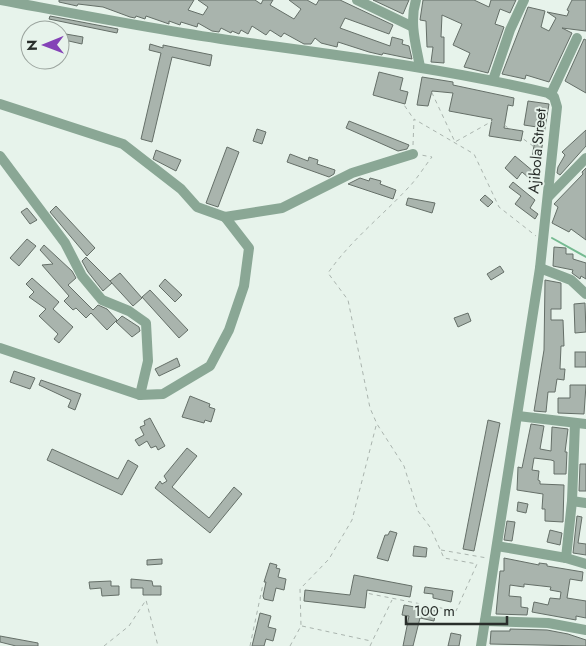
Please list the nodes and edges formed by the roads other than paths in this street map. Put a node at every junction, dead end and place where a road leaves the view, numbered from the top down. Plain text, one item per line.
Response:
1 (1, 0) edge
2 (357, 0) edge
3 (416, 0) edge
4 (524, 0) edge
5 (413, 27) junction
6 (577, 38) dead end
7 (420, 67) junction
8 (493, 80) junction
9 (550, 94) junction
10 (0, 104) edge
11 (413, 154) road end
12 (0, 156) edge
13 (586, 158) edge
14 (548, 197) junction
15 (225, 217) junction
16 (540, 268) junction
17 (586, 294) edge
18 (0, 348) edge
19 (140, 395) junction
20 (518, 416) junction
21 (581, 423) edge
22 (572, 501) junction
23 (586, 502) edge
24 (497, 546) junction
25 (566, 558) junction
26 (586, 564) edge
27 (485, 621) junction
28 (586, 630) edge
29 (481, 646) edge

1 - 7 street, Ajibola Street
2 - 5 street
3 - 5 street
4 - 8 street
5 - 7 street
6 - 9 street
7 - 8 street, Ajibola Street
8 - 9 street, Ajibola Street
9 - 14 street, Ajibola Street
10 - 15 street
11 - 15 street
12 - 19 street
13 - 14 street
14 - 16 street, Ajibola Street
15 - 19 street
16 - 17 street
16 - 20 street, Ajibola Street
18 - 19 street
20 - 21 street
20 - 24 street, Ajibola Street
21 - 22 street
22 - 23 street
22 - 25 street
24 - 25 street
24 - 27 street, Ajibola Street
25 - 26 street
27 - 28 street
27 - 29 street, Ajibola Street

